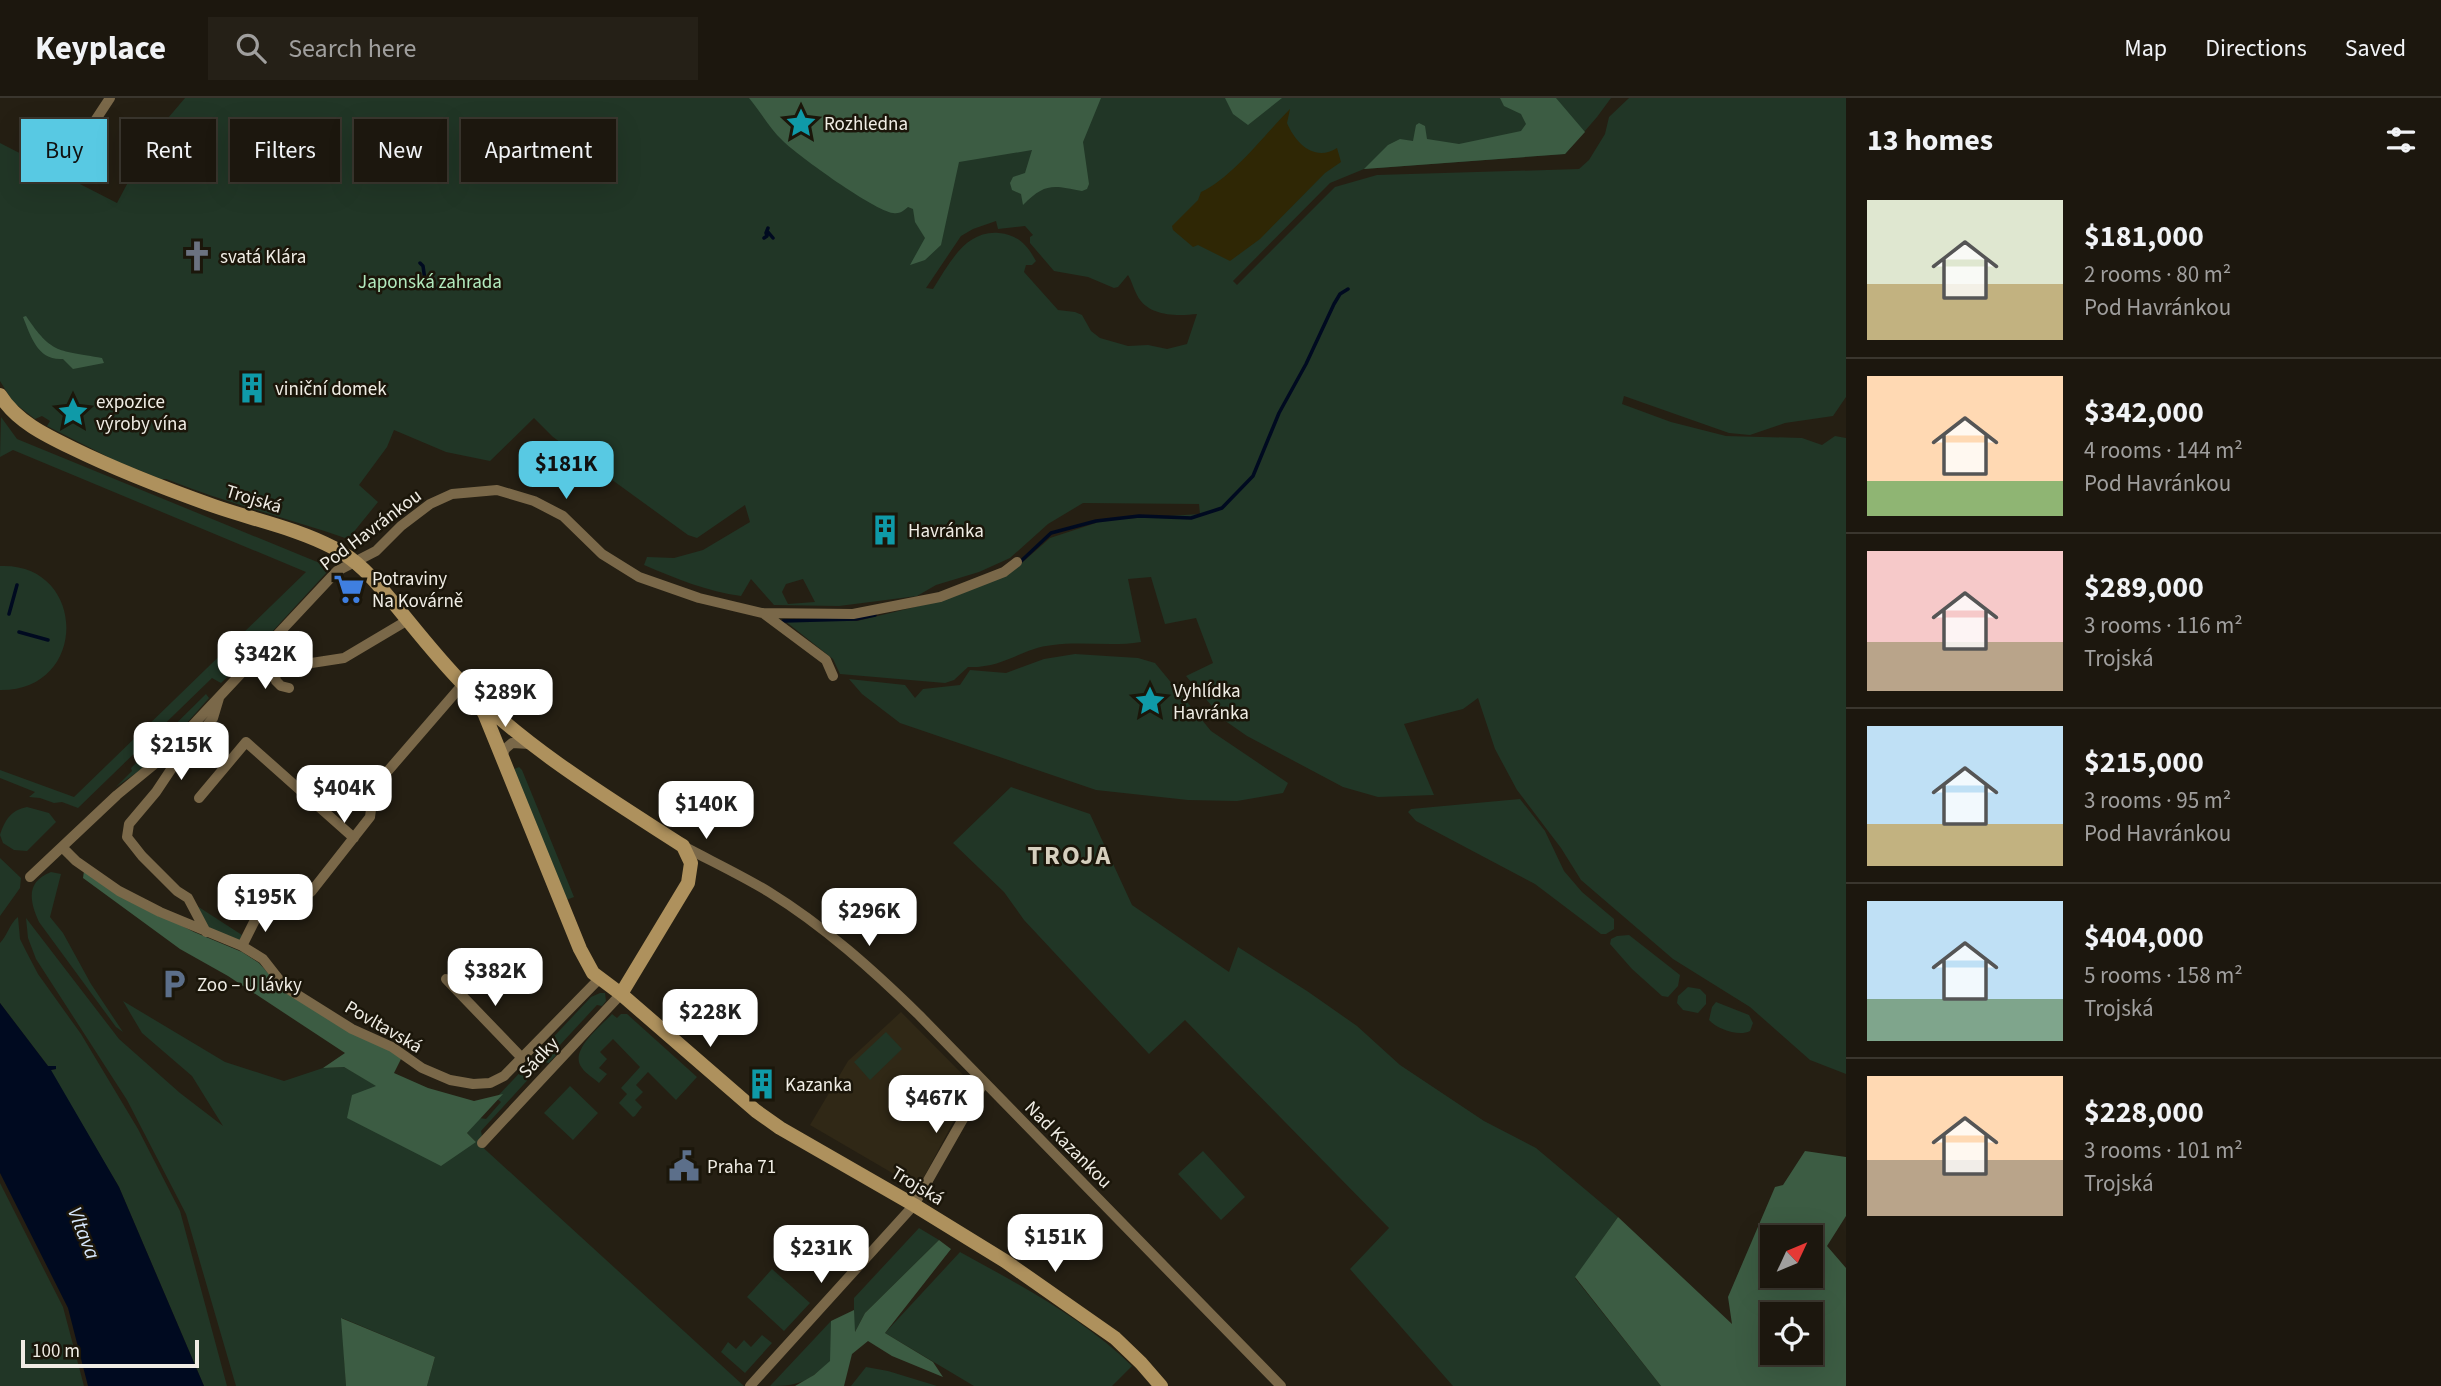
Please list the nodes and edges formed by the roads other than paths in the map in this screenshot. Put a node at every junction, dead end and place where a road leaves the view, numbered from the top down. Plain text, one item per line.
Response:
1 (110, 98) edge
2 (96, 119) edge
3 (0, 395) edge
4 (357, 562) junction
5 (1017, 562) dead end
6 (762, 613) junction
7 (408, 620) junction
8 (260, 653) junction
9 (273, 665) junction
10 (833, 676) dead end
11 (463, 684) junction
12 (289, 688) dead end
13 (220, 695) junction
14 (474, 695) junction
15 (531, 744) junction
16 (502, 757) junction
17 (198, 798) dead end
18 (354, 838) junction
19 (683, 846) junction
20 (63, 848) junction
21 (30, 877) dead end
22 (231, 886) dead end
23 (311, 892) dead end
24 (205, 932) junction
25 (242, 946) junction
26 (446, 979) dead end
27 (599, 979) junction
28 (621, 994) junction
29 (522, 1059) junction
30 (984, 1082) junction
31 (482, 1143) dead end
32 (914, 1205) junction
33 (750, 1385) edge
34 (1161, 1386) edge
35 (1281, 1386) edge

1 - 2 street
3 - 4 street, Trojská
4 - 6 street, Pod Havránkou
4 - 7 street, Trojská
4 - 8 street, Pod Havránkou
5 - 6 street, Pod Havránkou
6 - 10 street, Pod Havránkou
7 - 9 street
7 - 11 street, Trojská
8 - 9 street
8 - 13 street, Pod Havránkou
9 - 12 street
11 - 14 street, Trojská
11 - 18 street
13 - 20 street, Pod Havránkou
13 - 24 street, Pod Havránkou
14 - 15 street, Trojská
14 - 16 street, Trojská
15 - 16 street
15 - 19 street, Trojská
16 - 27 street, Trojská
17 - 18 street
18 - 23 street
19 - 28 street
19 - 30 street, Nad Kazankou
20 - 21 street
20 - 24 street, Povltavská
22 - 25 street
24 - 25 street, Povltavská
25 - 29 street, Povltavská
26 - 29 street, Sádky
27 - 28 street, Trojská
27 - 29 street, Sádky
28 - 31 street, Sádky
28 - 32 street, Trojská
30 - 32 street
30 - 35 street, Nad Kazankou
32 - 33 street
32 - 34 street, Trojská

